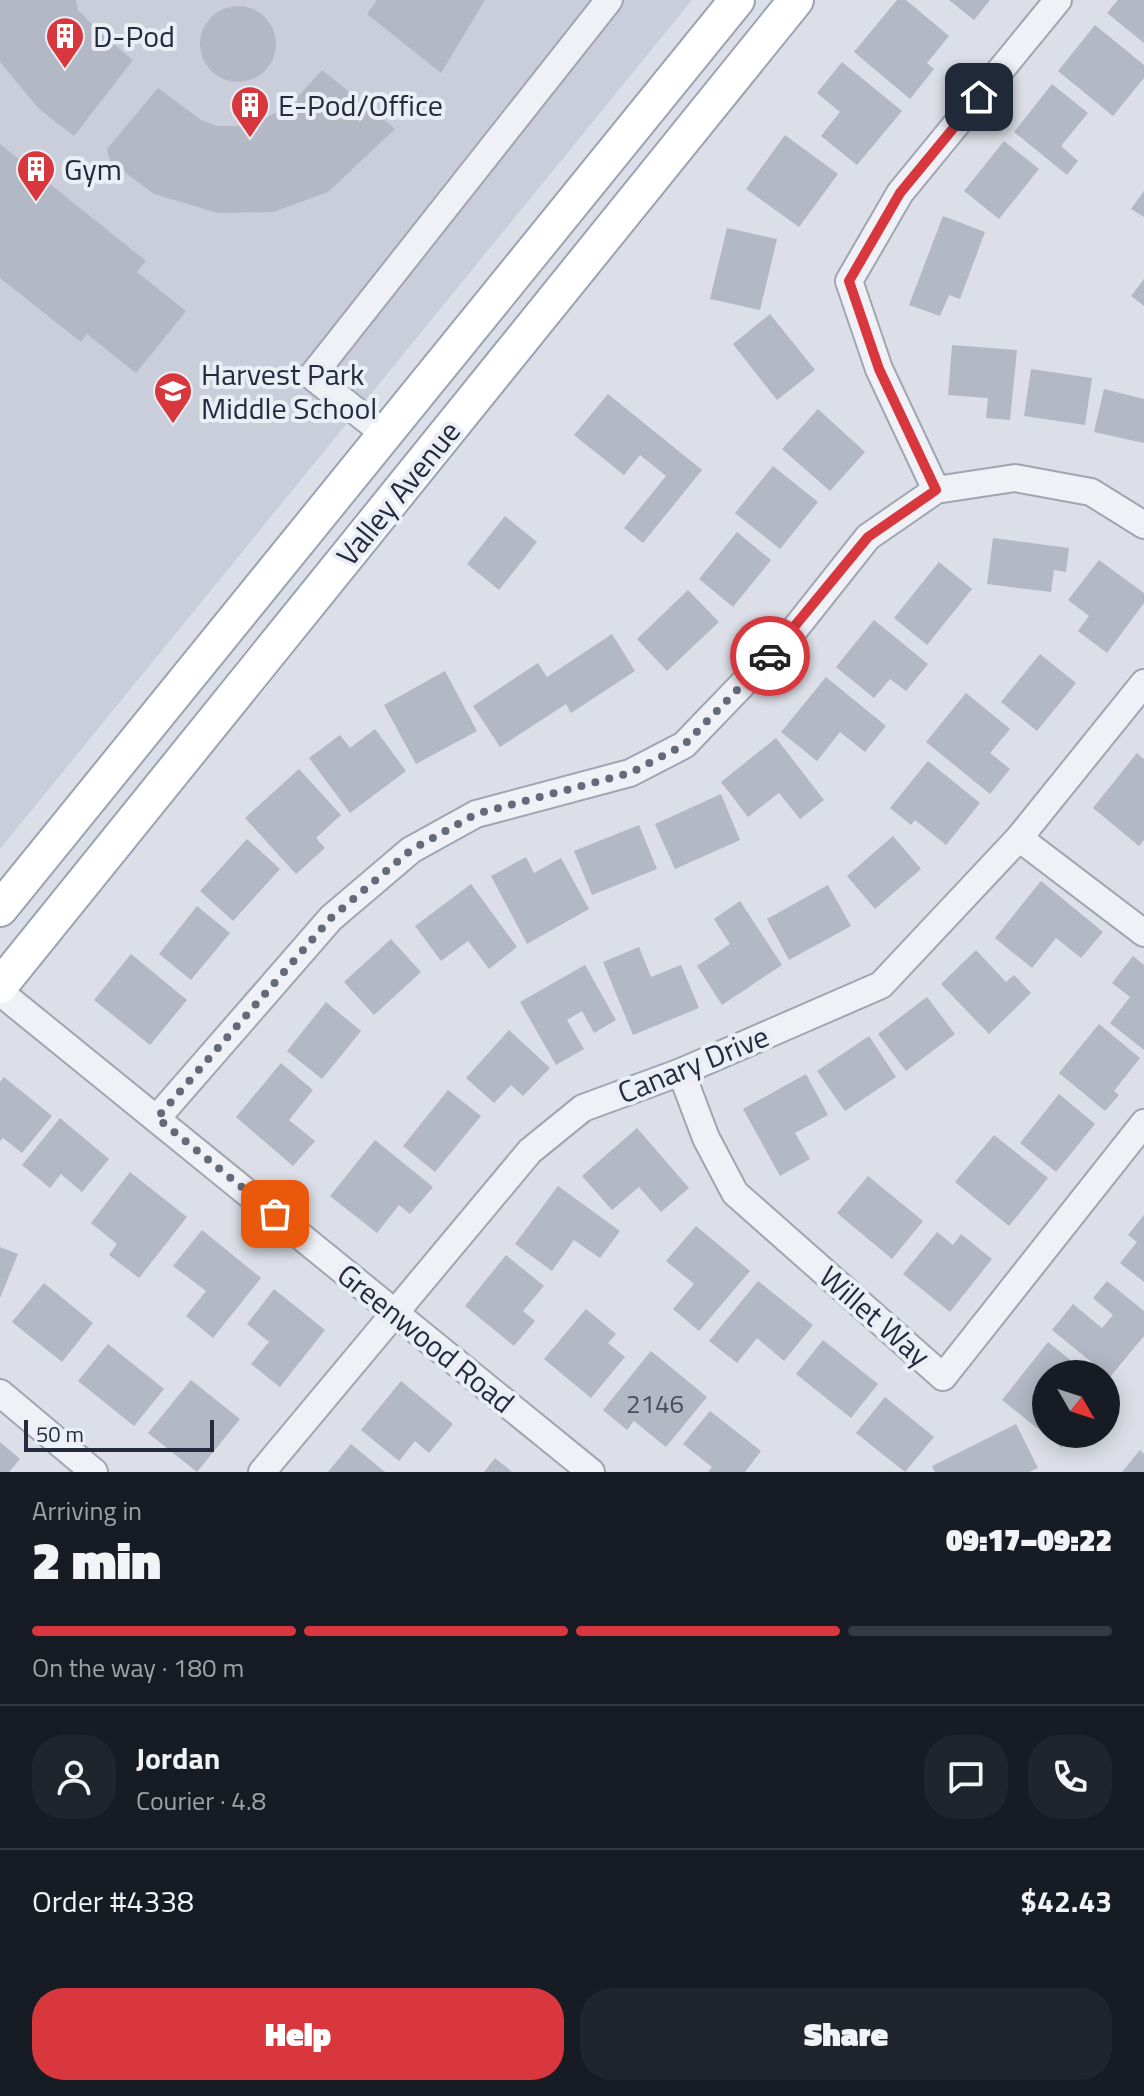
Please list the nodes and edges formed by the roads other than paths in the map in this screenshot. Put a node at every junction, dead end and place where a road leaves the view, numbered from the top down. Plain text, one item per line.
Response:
1 (609, 0) edge
2 (737, 0) edge
3 (796, 0) edge
4 (1058, 0) edge
5 (386, 435) junction
6 (936, 490) junction
7 (1144, 525) edge
8 (1144, 683) edge
9 (1019, 838) junction
10 (0, 909) edge
11 (1144, 933) edge
12 (0, 989) edge
13 (681, 1072) junction
14 (157, 1118) junction
15 (1144, 1123) edge
16 (393, 1311) junction
17 (0, 1393) edge
18 (94, 1472) edge
19 (262, 1472) edge
20 (591, 1472) edge

1 - 5 street
2 - 5 main road, Valley Avenue
3 - 12 main road, Valley Avenue
4 - 6 street
5 - 10 main road, Valley Avenue
6 - 7 street
6 - 14 street
8 - 9 street, Canary Drive
9 - 11 street
9 - 13 street, Canary Drive
12 - 14 street, Greenwood Road
13 - 15 street, Willet Way
13 - 16 street, Canary Drive
14 - 16 street, Greenwood Road
16 - 19 street, Canary Drive
16 - 20 street, Greenwood Road
17 - 18 street

